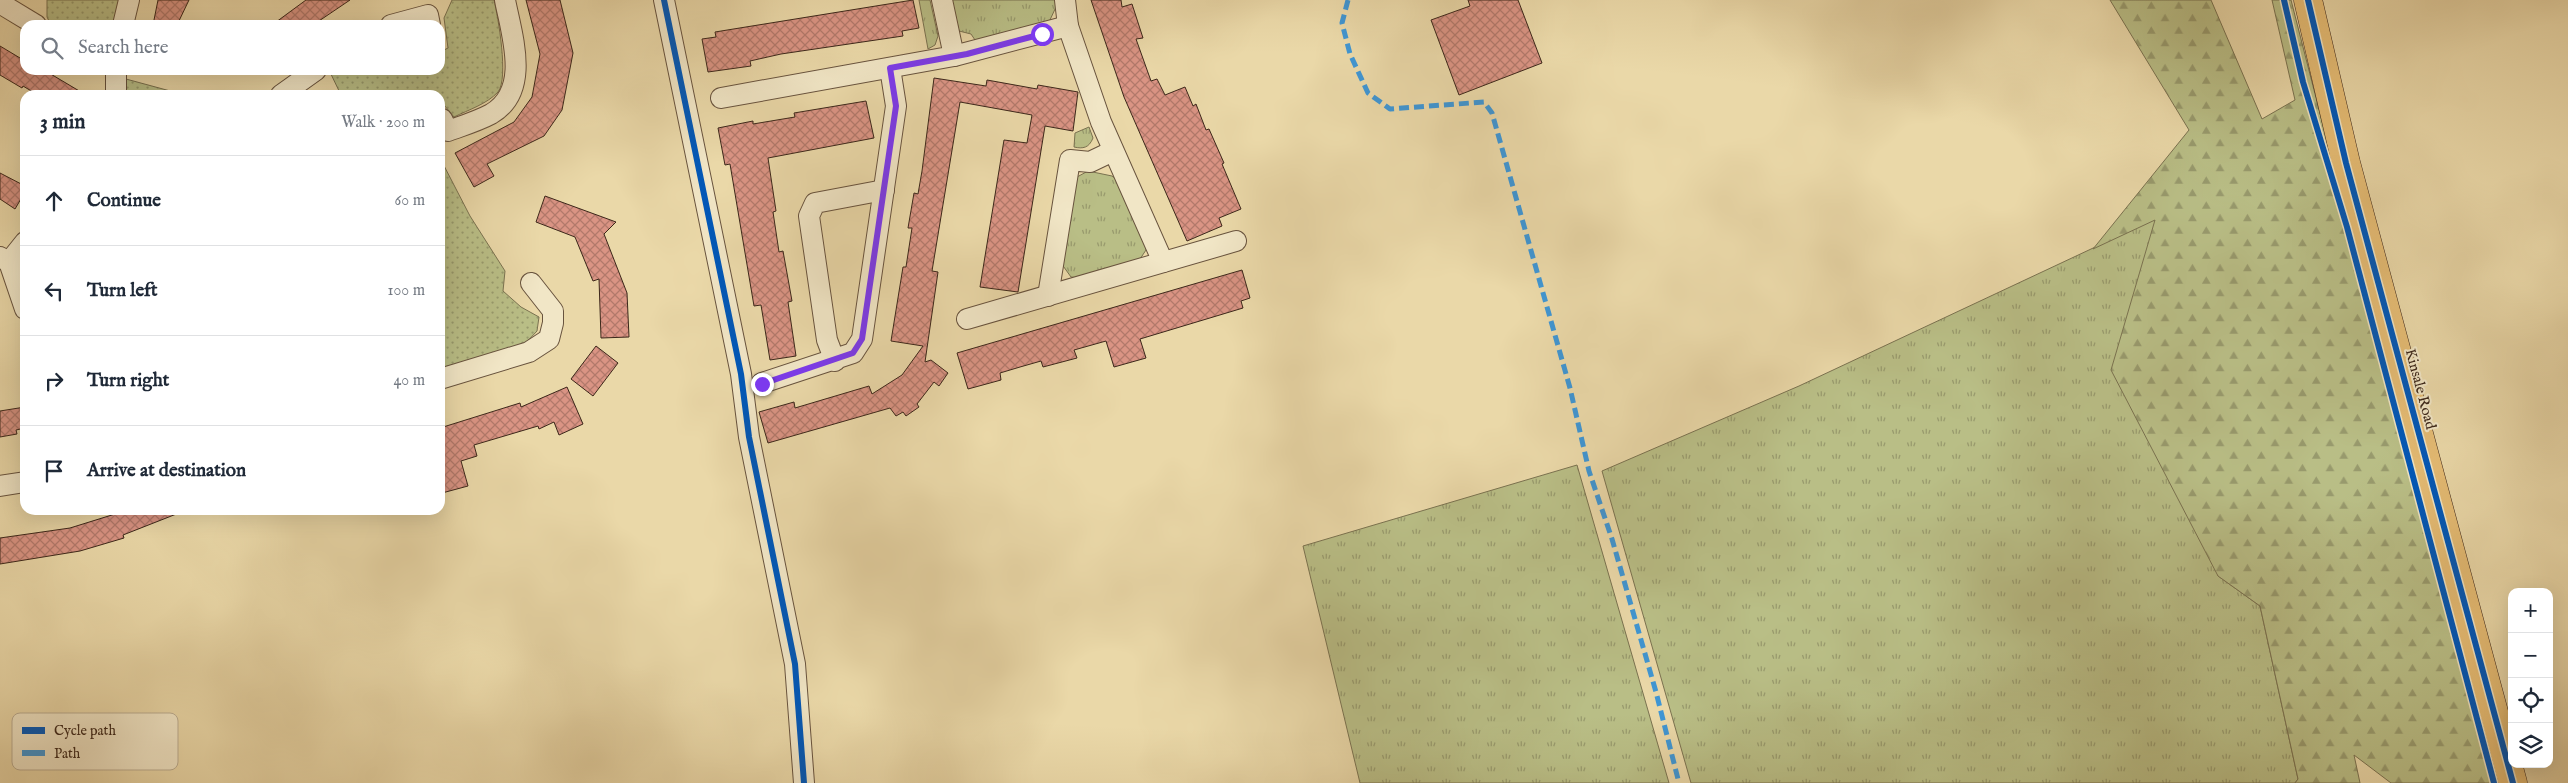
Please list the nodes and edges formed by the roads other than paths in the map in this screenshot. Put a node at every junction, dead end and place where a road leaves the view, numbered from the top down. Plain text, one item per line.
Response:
1 (129, 0) edge
2 (505, 0) edge
3 (664, 0) edge
4 (942, 0) edge
5 (1065, 0) edge
6 (2308, 0) edge
7 (3, 5) dead end
8 (28, 20) edge
9 (124, 20) edge
10 (410, 20) edge
11 (429, 20) edge
12 (1068, 26) junction
13 (954, 56) junction
14 (890, 68) junction
15 (116, 75) edge
16 (309, 75) edge
17 (116, 90) edge
18 (288, 90) edge
19 (721, 98) dead end
20 (445, 125) edge
21 (1113, 151) junction
22 (884, 190) junction
23 (1236, 241) dead end
24 (20, 246) edge
25 (5, 260) edge
26 (1163, 262) junction
27 (531, 283) dead end
28 (1048, 296) junction
29 (20, 297) edge
30 (967, 319) dead end
31 (835, 361) junction
32 (445, 377) edge
33 (762, 384) dead end
34 (20, 483) edge
35 (0, 486) edge
36 (804, 783) edge
37 (2513, 783) edge

1 - 9 street
2 - 20 street
3 - 36 street
4 - 13 street
5 - 12 street
6 - 37 highway, Kinsale Road
7 - 8 street
10 - 11 street
12 - 13 street
12 - 21 street
13 - 14 street
14 - 19 street
14 - 22 street
15 - 17 street
16 - 18 street
21 - 26 street
21 - 28 street
22 - 31 street
22 - 31 street
23 - 26 street
24 - 25 street
25 - 29 street
26 - 28 street
27 - 32 street
28 - 30 street
31 - 33 street
34 - 35 street

